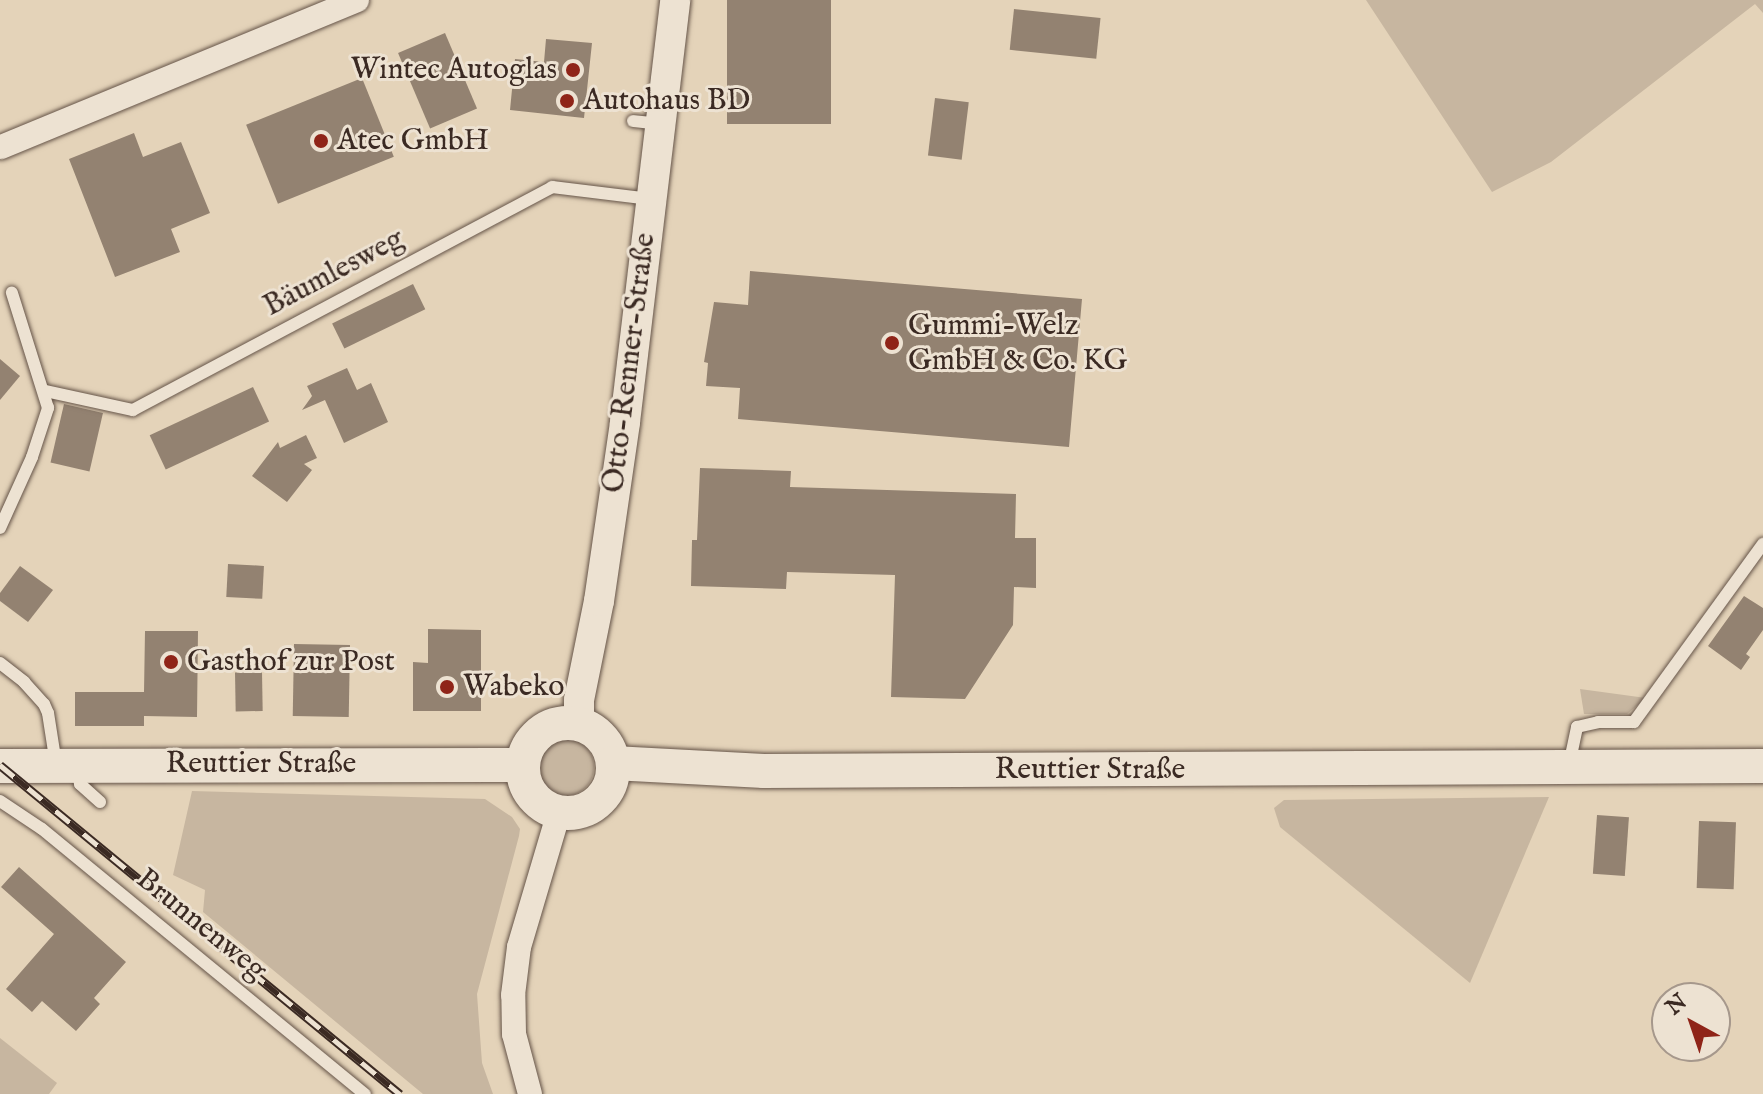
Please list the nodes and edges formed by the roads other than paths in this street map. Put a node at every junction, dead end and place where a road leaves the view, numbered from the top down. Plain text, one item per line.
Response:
1 (357, 0) edge
2 (675, 0) edge
3 (1, 147) edge
4 (650, 199) junction
5 (12, 293) dead end
6 (45, 391) junction
7 (0, 528) edge
8 (1763, 544) edge
9 (0, 663) edge
10 (579, 724) junction
11 (613, 763) junction
12 (523, 765) junction
13 (0, 766) edge
14 (1763, 766) edge
15 (63, 768) junction
16 (1568, 768) junction
17 (0, 801) edge
18 (100, 802) dead end
19 (559, 812) junction
20 (365, 1094) edge
21 (530, 1094) edge

1 - 3 street
2 - 4 street, Otto-Renner-Straße
4 - 6 lane, Bäumlesweg
4 - 10 street, Otto-Renner-Straße
5 - 6 lane
6 - 7 lane
8 - 16 lane
9 - 15 lane
10 - 11 main road
10 - 12 main road
11 - 16 main road, Reuttier Straße
11 - 19 main road
12 - 15 main road, Reuttier Straße
12 - 19 main road
13 - 15 main road, Reuttier Straße
14 - 16 main road, Reuttier Straße
15 - 18 lane
17 - 20 lane, Brunnenweg
19 - 21 street

